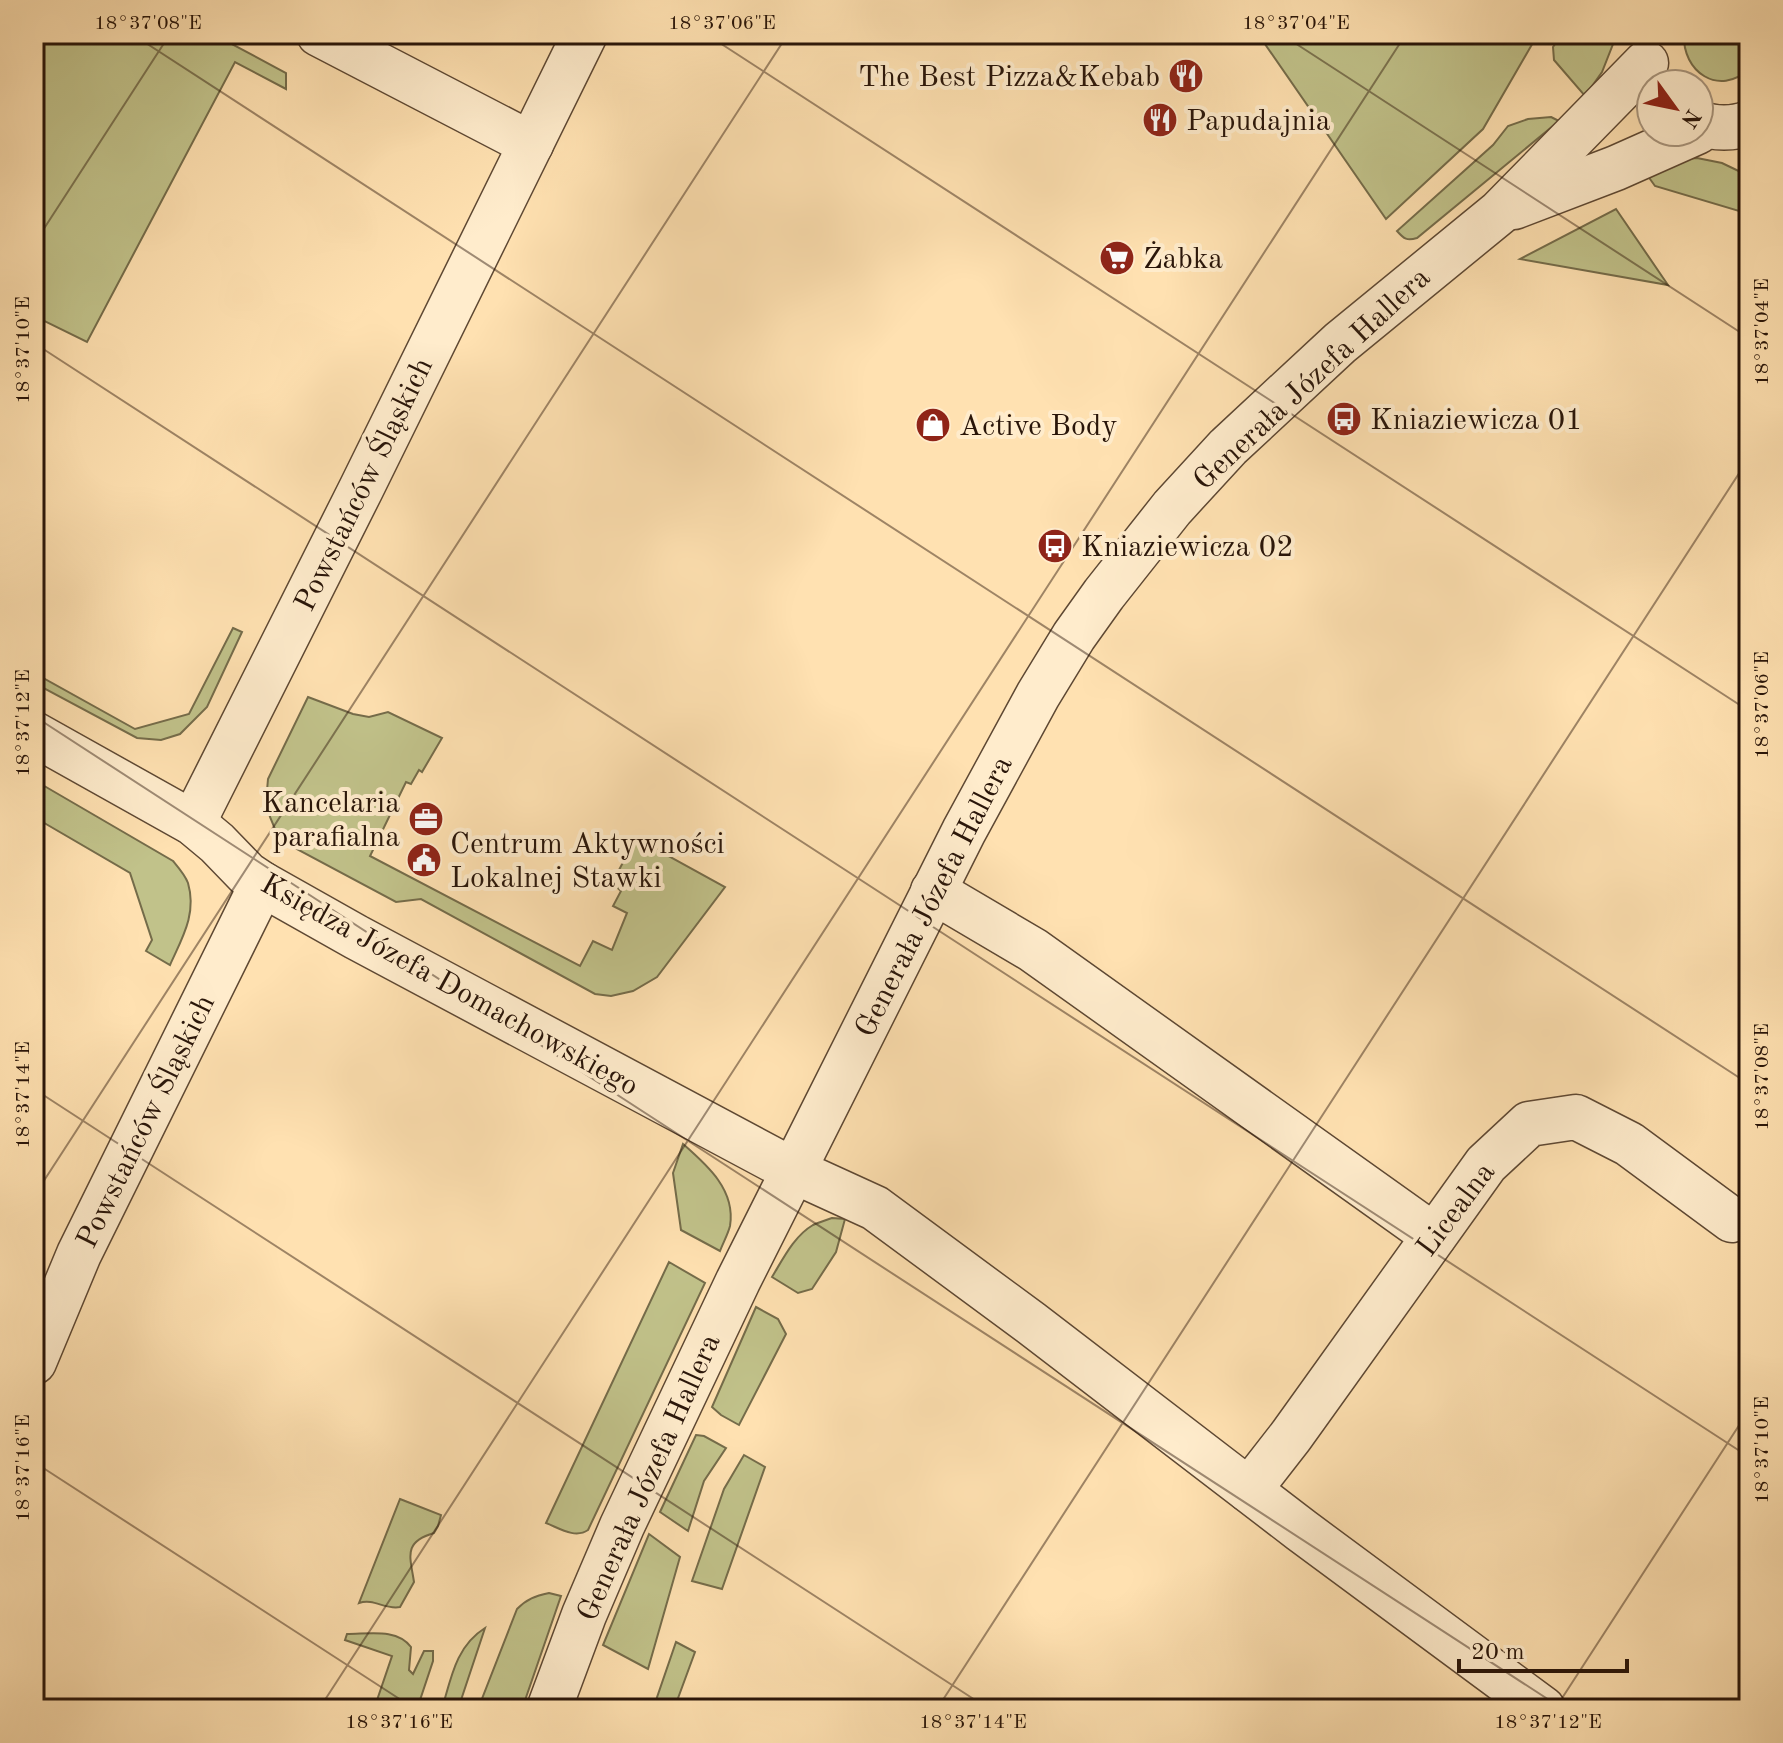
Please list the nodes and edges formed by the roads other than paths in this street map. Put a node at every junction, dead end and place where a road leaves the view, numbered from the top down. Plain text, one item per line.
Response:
1 (319, 34) edge
2 (585, 34) edge
3 (1649, 60) edge
4 (531, 144) junction
5 (1662, 148) edge
6 (1500, 212) junction
7 (34, 734) edge
8 (193, 823) junction
9 (262, 884) junction
10 (933, 891) junction
11 (794, 1171) junction
12 (1732, 1220) dead end
13 (1434, 1236) junction
14 (34, 1362) edge
15 (1249, 1490) junction
16 (549, 1709) edge
17 (1543, 1709) edge

1 - 4 street
2 - 4 street, Powstańców Śląskich
3 - 6 street, Generała Józefa Hallera
4 - 8 street, Powstańców Śląskich
5 - 6 street, Generała Józefa Hallera
6 - 10 street, Generała Józefa Hallera
7 - 8 street, Księdza Józefa Domachowskiego
8 - 9 street, Księdza Józefa Domachowskiego
9 - 11 street, Księdza Józefa Domachowskiego
9 - 14 street, Powstańców Śląskich
10 - 11 street, Generała Józefa Hallera
10 - 13 street
11 - 15 street
11 - 16 street, Generała Józefa Hallera
12 - 13 street, Licealna
13 - 15 street, Licealna
15 - 17 street

